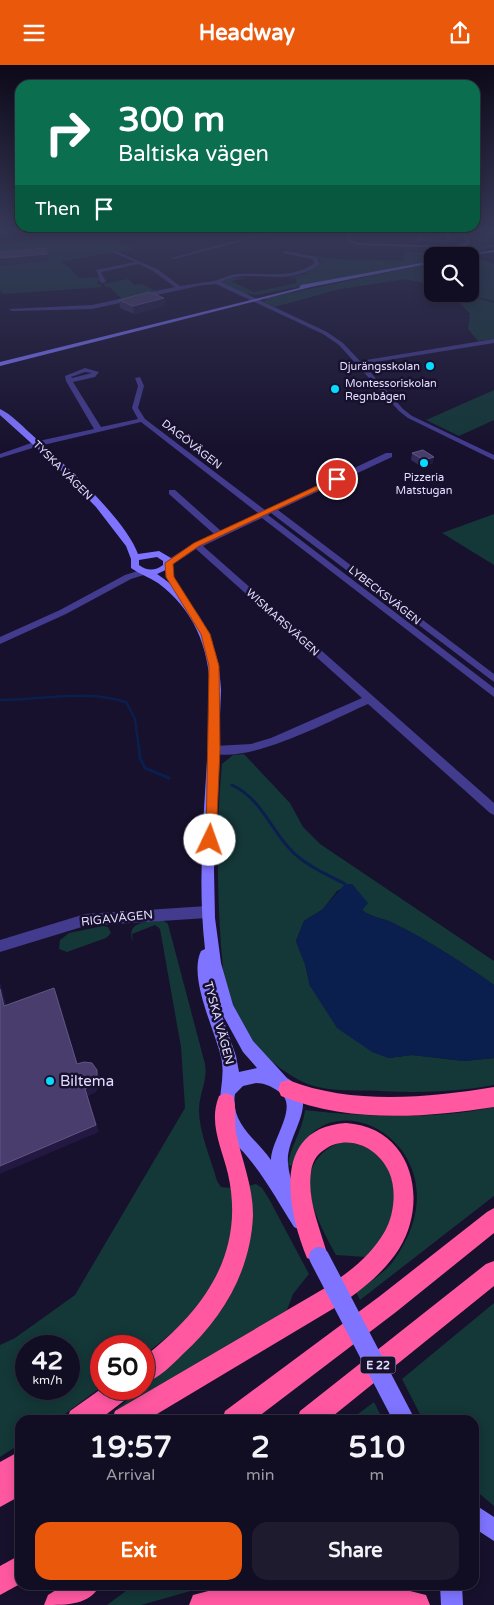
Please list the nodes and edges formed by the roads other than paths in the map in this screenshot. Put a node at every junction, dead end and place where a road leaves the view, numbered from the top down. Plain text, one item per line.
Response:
1 (111, 303) edge
2 (236, 303) edge
3 (259, 303) edge
4 (12, 309) dead end
5 (494, 341) edge
6 (360, 363) junction
7 (0, 366) edge
8 (138, 378) dead end
9 (69, 381) dead end
10 (0, 411) edge
11 (142, 420) junction
12 (98, 429) junction
13 (37, 444) junction
14 (494, 447) edge
15 (480, 451) junction
16 (389, 455) dead end
17 (0, 456) edge
18 (494, 458) edge
19 (172, 492) dead end
20 (266, 512) junction
21 (122, 531) junction
22 (220, 533) junction
23 (195, 545) junction
24 (156, 554) junction
25 (134, 561) junction
26 (168, 565) junction
27 (147, 572) junction
28 (106, 588) junction
29 (181, 596) junction
30 (0, 641) edge
31 (494, 679) edge
32 (494, 693) edge
33 (369, 699) junction
34 (215, 749) junction
35 (494, 810) edge
36 (207, 919) junction
37 (0, 946) edge
38 (285, 1086) junction
39 (227, 1096) junction
40 (494, 1097) edge
41 (494, 1219) edge
42 (300, 1221) junction
43 (317, 1254) junction
44 (494, 1271) edge
45 (155, 1363) edge
46 (106, 1400) edge
47 (86, 1415) edge
48 (132, 1415) edge
49 (241, 1415) edge
50 (315, 1415) edge
51 (401, 1415) edge
52 (15, 1467) edge
53 (0, 1478) edge
54 (15, 1485) edge
55 (0, 1494) edge
56 (479, 1519) edge
57 (494, 1530) edge
58 (15, 1572) edge
59 (0, 1582) edge
60 (80, 1590) edge
61 (451, 1590) edge
62 (314, 1601) edge
63 (58, 1605) edge
64 (203, 1605) edge
65 (416, 1605) edge
66 (452, 1605) edge

1 - 4 street
2 - 7 main road
3 - 6 street
5 - 6 street
6 - 15 street
8 - 11 street
9 - 12 street
10 - 13 main road, TYSKA VÄGEN
11 - 12 street
11 - 20 street, DAGÖVÄGEN
12 - 13 street
13 - 17 street
13 - 21 main road, TYSKA VÄGEN
14 - 15 street
15 - 18 street
16 - 20 street
19 - 22 street
20 - 22 street
20 - 31 street, LYBECKSVÄGEN
20 - 32 street, LYBECKSVÄGEN
21 - 24 main road, TYSKA VÄGEN
21 - 25 main road, TYSKA VÄGEN
22 - 23 street
23 - 24 street
23 - 26 street
23 - 33 street, WISMARSVÄGEN
24 - 25 main road
24 - 26 main road, TYSKA VÄGEN
25 - 27 main road, TYSKA VÄGEN
25 - 28 street
26 - 27 main road
26 - 29 main road, TYSKA VÄGEN
27 - 28 street
27 - 29 main road, TYSKA VÄGEN
28 - 30 street
29 - 34 main road, TYSKA VÄGEN
33 - 34 street
33 - 35 street, WISMARSVÄGEN
34 - 36 main road, TYSKA VÄGEN
36 - 37 street, RIGAVÄGEN
36 - 38 main road, TYSKA VÄGEN
36 - 39 main road, TYSKA VÄGEN
38 - 39 main road
38 - 40 highway
38 - 42 main road
39 - 42 main road
39 - 45 highway
41 - 49 highway
42 - 43 main road
43 - 48 highway
43 - 51 main road, bridge
44 - 50 highway, E 22
46 - 47 highway
52 - 53 highway
54 - 55 highway
56 - 57 main road
58 - 59 highway
60 - 63 highway
61 - 66 main road
62 - 64 highway
62 - 65 highway

